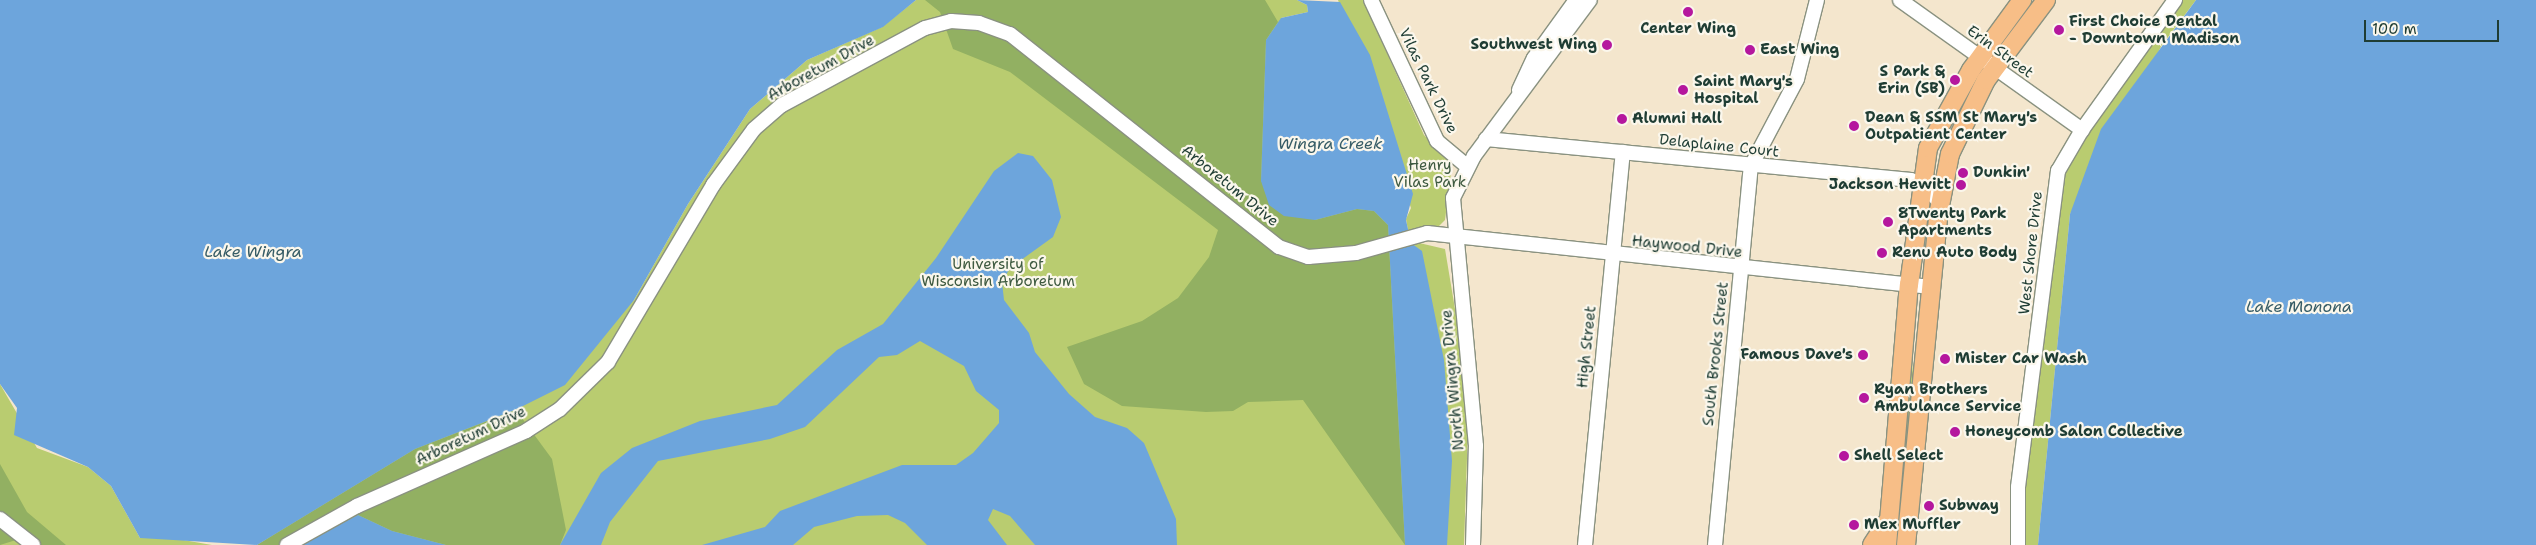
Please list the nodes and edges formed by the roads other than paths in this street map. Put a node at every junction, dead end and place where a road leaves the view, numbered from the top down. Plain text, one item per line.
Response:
1 (1371, 0) edge
2 (1576, 0) edge
3 (1590, 0) edge
4 (1817, 0) edge
5 (1900, 0) edge
6 (2022, 0) edge
7 (2046, 0) edge
8 (2175, 0) edge
9 (1980, 58) junction
10 (1996, 68) junction
11 (1514, 99) junction
12 (2082, 130) junction
13 (1486, 139) junction
14 (1622, 152) junction
15 (1467, 166) junction
16 (1751, 166) junction
17 (1921, 183) junction
18 (1940, 203) junction
19 (1441, 235) joint
20 (1454, 239) junction
21 (1612, 256) junction
22 (1740, 268) junction
23 (1909, 285) junction
24 (1931, 287) junction
25 (1890, 517) junction
26 (0, 519) edge
27 (33, 545) edge
28 (287, 545) edge
29 (1473, 545) edge
30 (1585, 545) edge
31 (1714, 545) edge
32 (1872, 545) edge
33 (1887, 545) edge
34 (1906, 545) edge
35 (2018, 545) edge

1 - 15 street, Vilas Park Drive
2 - 11 street
3 - 11 street
4 - 16 street, South Brooks Street
5 - 9 street, Erin Street
6 - 9 main road
7 - 10 main road
8 - 12 street, West Shore Drive
9 - 10 street, Erin Street
9 - 17 main road
10 - 12 street, Erin Street
10 - 18 main road
11 - 13 street, North Wingra Drive
12 - 35 street, West Shore Drive
13 - 14 street, Delaplaine Court
13 - 15 street, North Wingra Drive
14 - 16 street, Delaplaine Court
14 - 21 street, High Street
15 - 20 street, North Wingra Drive
16 - 17 street, Delaplaine Court
16 - 22 street, South Brooks Street
17 - 18 street
17 - 23 main road
18 - 24 main road
19 - 20 street, Haywood Drive
19 - 28 street, Arboretum Drive
20 - 21 street, Haywood Drive
20 - 29 street, North Wingra Drive
21 - 22 street, Haywood Drive
21 - 30 street, High Street
22 - 23 street, Haywood Drive
22 - 31 street, South Brooks Street
23 - 24 street, Haywood Drive
23 - 25 main road
24 - 34 main road
25 - 32 main road
25 - 33 main road
26 - 27 street

